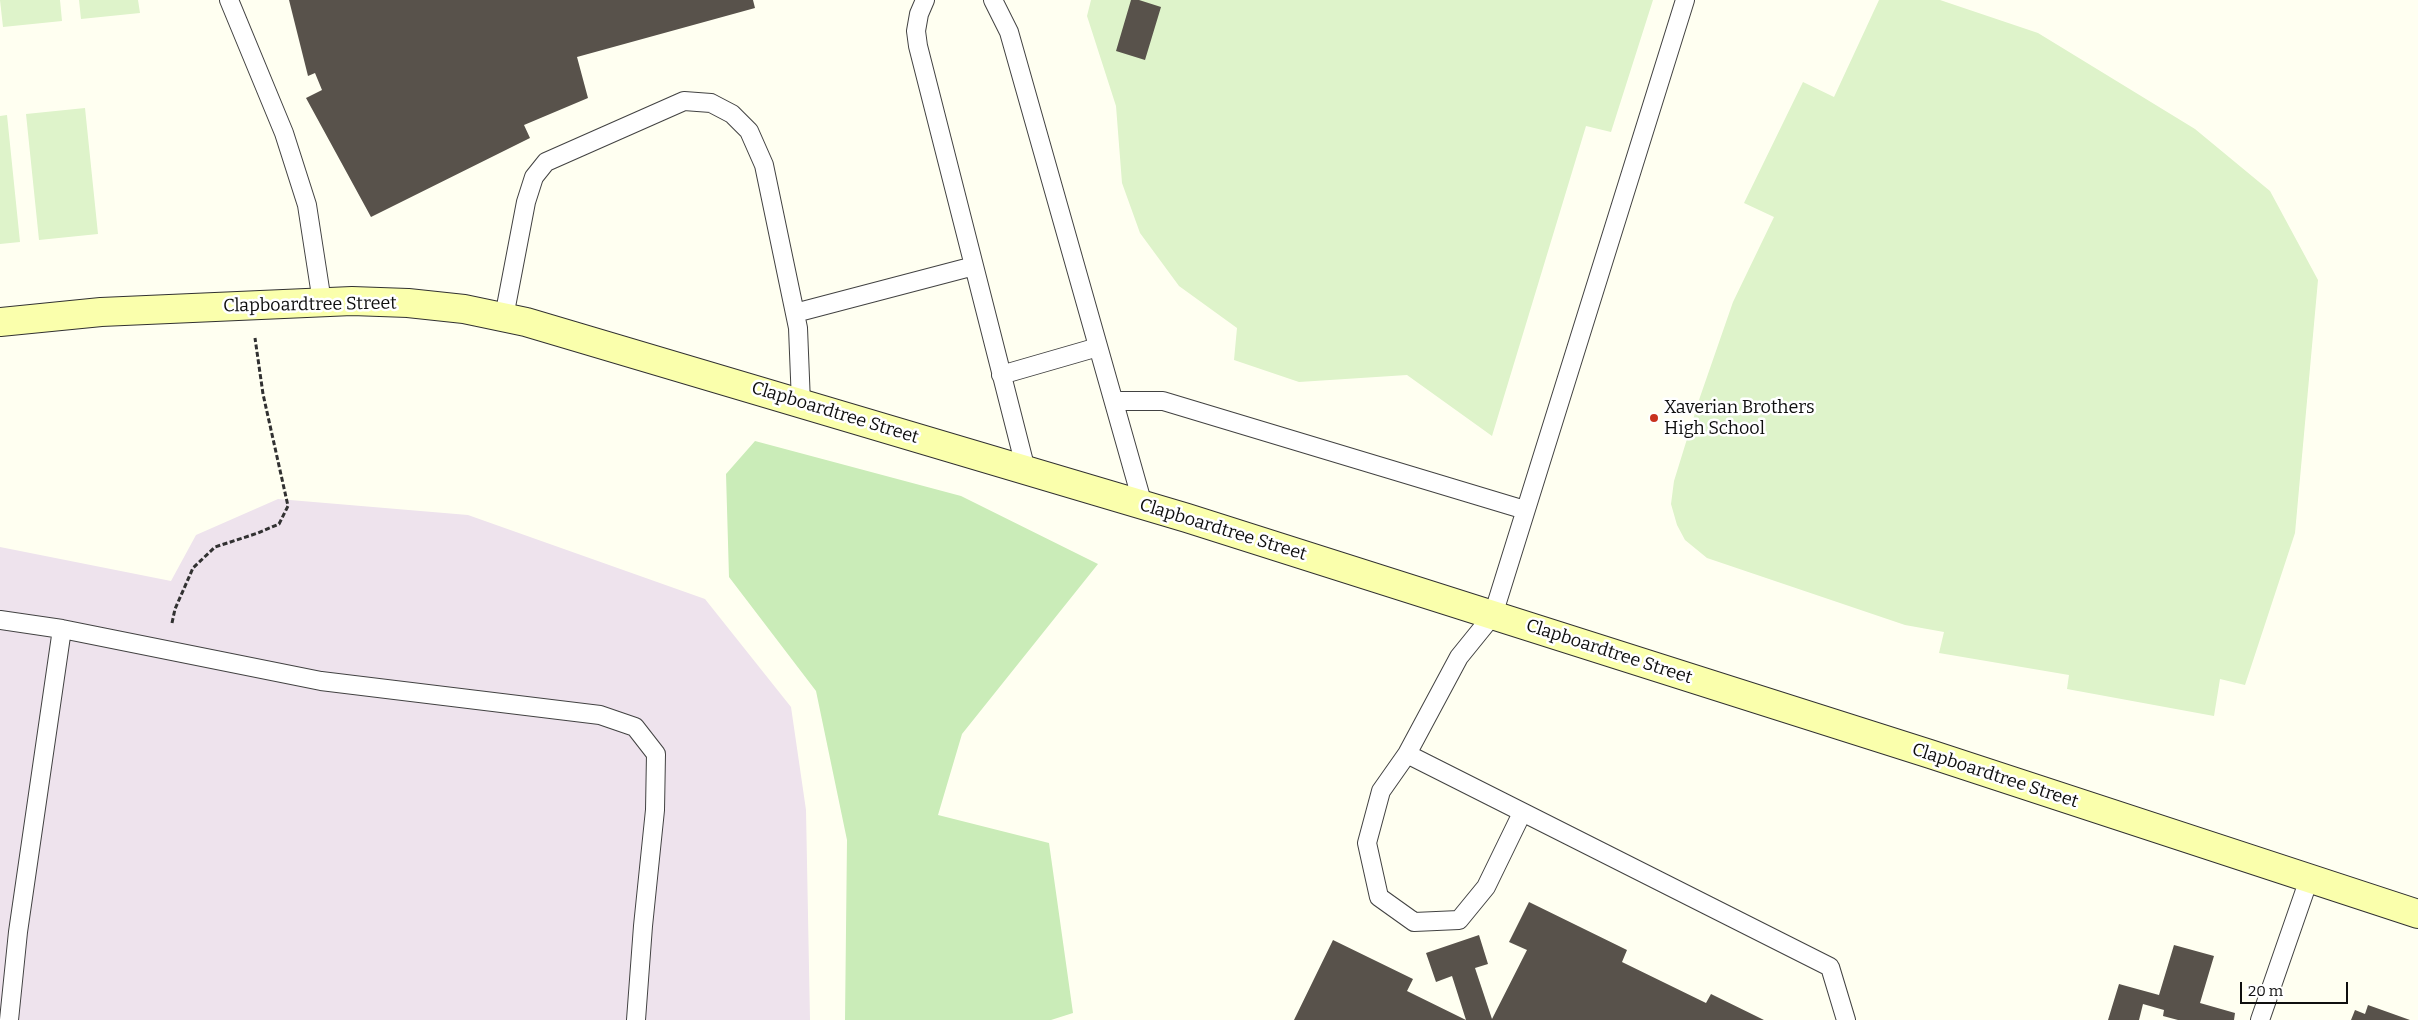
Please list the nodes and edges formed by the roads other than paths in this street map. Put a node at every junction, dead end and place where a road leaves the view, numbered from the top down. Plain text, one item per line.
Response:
1 (230, 0) edge
2 (925, 0) edge
3 (993, 0) edge
4 (1685, 0) edge
5 (974, 266) junction
6 (322, 302) junction
7 (795, 313) junction
8 (504, 318) junction
9 (0, 322) edge
10 (1098, 347) junction
11 (1001, 375) junction
12 (1114, 401) junction
13 (801, 402) junction
14 (1026, 470) junction
15 (1143, 505) junction
16 (1526, 510) junction
17 (1493, 615) junction
18 (0, 620) edge
19 (62, 629) junction
20 (1406, 754) junction
21 (1522, 812) junction
22 (2309, 879) junction
23 (2418, 914) edge
24 (9, 1020) edge
25 (636, 1020) edge
26 (1846, 1020) edge
27 (2260, 1020) edge

1 - 6 lane
2 - 5 lane
3 - 10 lane
4 - 16 lane
5 - 7 lane
5 - 11 lane
6 - 8 main road, Clapboardtree Street
6 - 9 main road, Clapboardtree Street
7 - 8 lane
7 - 13 lane
8 - 13 main road, Clapboardtree Street
10 - 11 lane
10 - 12 lane
11 - 14 lane
12 - 15 lane
12 - 16 lane
13 - 14 main road, Clapboardtree Street
14 - 15 main road, Clapboardtree Street
15 - 17 main road, Clapboardtree Street
16 - 17 lane
17 - 20 lane
17 - 22 main road, Clapboardtree Street
18 - 19 lane
19 - 24 lane
19 - 25 lane
20 - 21 lane
20 - 21 lane
21 - 26 lane
22 - 23 main road, Clapboardtree Street
22 - 27 lane

